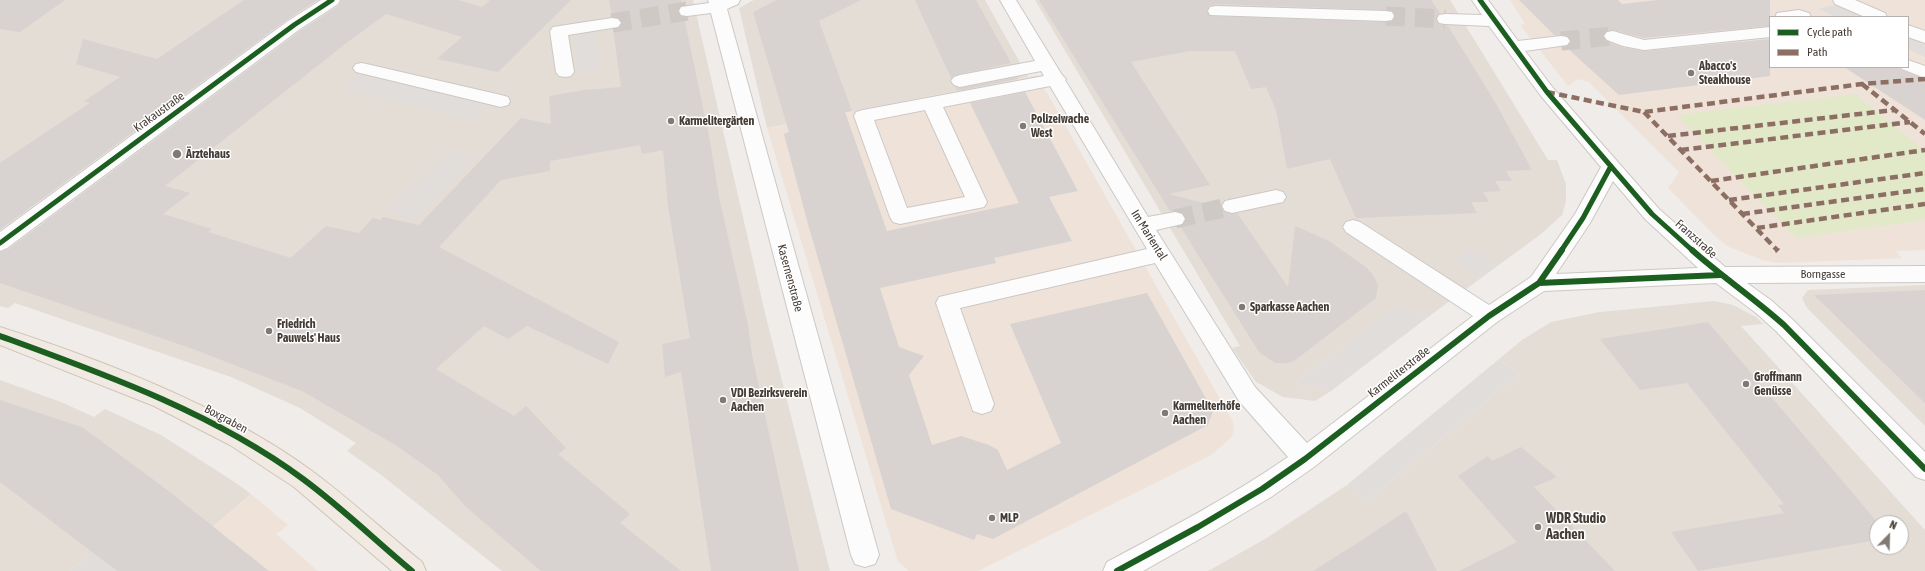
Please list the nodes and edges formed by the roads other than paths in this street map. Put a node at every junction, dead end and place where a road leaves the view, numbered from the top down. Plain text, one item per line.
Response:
1 (332, 0) edge
2 (1008, 0) edge
3 (1480, 0) edge
4 (1840, 0) edge
5 (722, 2) edge
6 (687, 11) tunnel mouth
7 (1216, 11) dead end
8 (1386, 16) tunnel mouth
9 (1877, 16) edge
10 (1769, 18) edge
11 (1445, 19) tunnel mouth
12 (1494, 21) junction
13 (612, 23) tunnel mouth
14 (1909, 30) edge
15 (1653, 31) junction
16 (1769, 32) edge
17 (1925, 38) edge
18 (1561, 41) tunnel mouth
19 (1666, 43) junction
20 (1512, 47) junction
21 (1909, 65) edge
22 (362, 68) dead end
23 (565, 72) dead end
24 (1052, 72) junction
25 (1925, 73) edge
26 (960, 81) dead end
27 (501, 101) dead end
28 (932, 104) junction
29 (1610, 166) junction
30 (1276, 197) dead end
31 (1232, 206) tunnel mouth
32 (1175, 219) tunnel mouth
33 (1143, 226) junction
34 (1353, 227) dead end
35 (0, 243) edge
36 (1160, 254) junction
37 (1925, 274) edge
38 (1720, 275) junction
39 (1539, 283) junction
40 (1489, 316) junction
41 (0, 336) edge
42 (982, 404) dead end
43 (1305, 459) junction
44 (1925, 469) edge
45 (865, 555) dead end
46 (412, 571) edge
47 (1117, 571) edge

1 - 35 street, Krakaustraße
2 - 24 street, Im Mariental
3 - 12 street, Franzstraße
4 - 9 street
5 - 6 street
5 - 45 street, Kasernenstraße
7 - 8 street
10 - 15 street
11 - 12 street
12 - 20 street, Franzstraße
13 - 23 street
14 - 17 street
15 - 19 street
15 - 19 street
16 - 19 street
18 - 20 street
20 - 29 street, Franzstraße
21 - 25 street
22 - 27 street
24 - 26 street
24 - 28 street
24 - 33 street, Im Mariental
28 - 28 street
29 - 38 street, Franzstraße
29 - 39 street
30 - 31 street
32 - 33 street
33 - 36 street, Im Mariental
34 - 40 street
36 - 42 street
36 - 43 street, Im Mariental
37 - 38 street, Borngasse
38 - 39 street
38 - 44 street, Franzstraße
39 - 40 street, Karmeliterstraße
40 - 43 street, Karmeliterstraße
41 - 46 main road, Boxgraben
43 - 47 street, Karmeliterstraße

